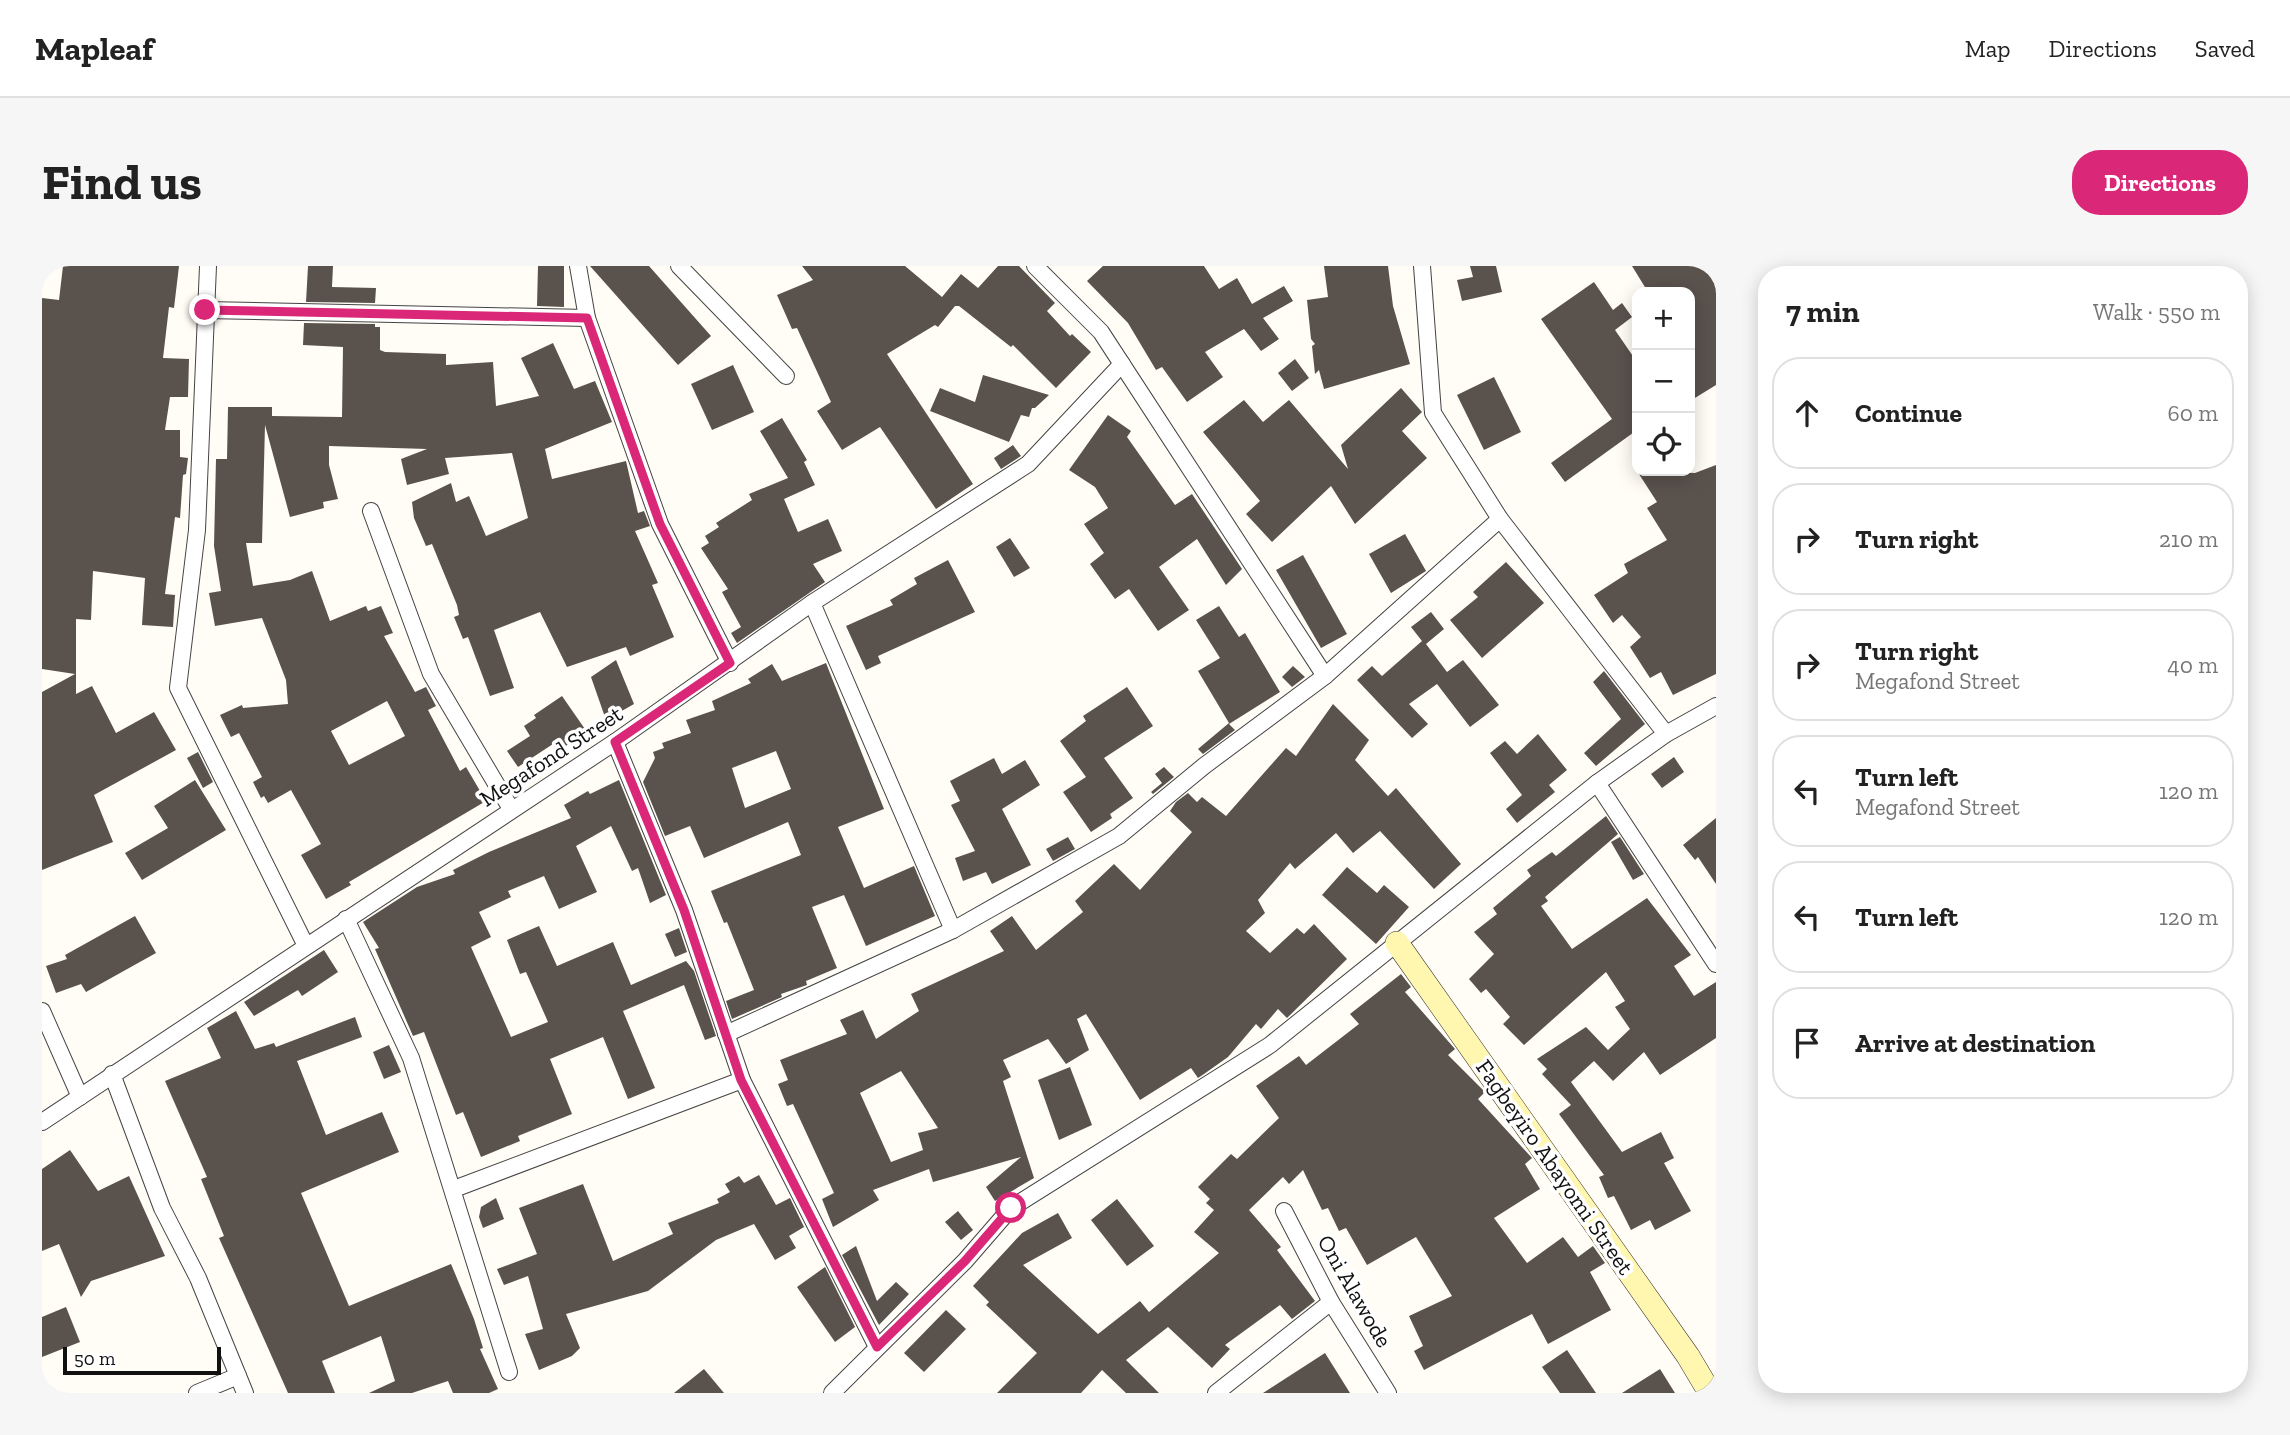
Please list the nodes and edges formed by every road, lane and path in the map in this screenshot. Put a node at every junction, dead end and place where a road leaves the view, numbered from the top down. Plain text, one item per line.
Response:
1 (208, 266) edge
2 (578, 266) edge
3 (679, 266) edge
4 (1035, 266) edge
5 (1422, 266) edge
6 (205, 310) junction
7 (587, 318) junction
8 (1122, 364) junction
9 (786, 376) dead end
10 (371, 511) dead end
11 (1500, 519) junction
12 (812, 603) junction
13 (730, 663) junction
14 (1325, 676) junction
15 (1716, 706) edge
16 (1666, 734) junction
17 (615, 742) junction
18 (1597, 783) junction
19 (511, 809) junction
20 (346, 919) junction
21 (953, 930) junction
22 (1397, 943) junction
23 (306, 946) junction
24 (1716, 964) edge
25 (42, 1011) edge
26 (726, 1034) junction
27 (112, 1074) junction
28 (741, 1080) junction
29 (80, 1097) junction
30 (42, 1122) edge
31 (454, 1189) junction
32 (1284, 1211) dead end
33 (1331, 1303) junction
34 (877, 1347) junction
35 (509, 1372) dead end
36 (238, 1376) junction
37 (197, 1393) edge
38 (245, 1393) edge
39 (832, 1393) edge
40 (1216, 1393) edge
41 (1388, 1393) edge
42 (1710, 1393) edge

1 - 6 street
2 - 7 street
3 - 9 street
4 - 8 street
5 - 11 street
6 - 7 street
6 - 23 street
7 - 13 street
8 - 12 street, Megafond Street
8 - 14 street
10 - 19 street
11 - 14 street
11 - 16 street
12 - 13 street, Megafond Street
12 - 21 street
13 - 17 street, Megafond Street
14 - 21 street
15 - 16 street
16 - 18 street
17 - 19 street, Megafond Street
17 - 26 street
18 - 22 street
18 - 24 street
19 - 20 street, Megafond Street
20 - 23 street, Megafond Street
20 - 31 street
21 - 26 street
22 - 34 street
22 - 42 street, Fagbeyiro Abayomi Street
23 - 27 street, Megafond Street
25 - 29 street
26 - 28 street
27 - 29 street, Megafond Street
27 - 36 street
28 - 31 street
28 - 34 street
29 - 30 street, Megafond Street
31 - 35 street
32 - 33 street, Oni Alawode
33 - 40 street
33 - 41 street, Oni Alawode
34 - 39 street
36 - 37 street
36 - 38 street

